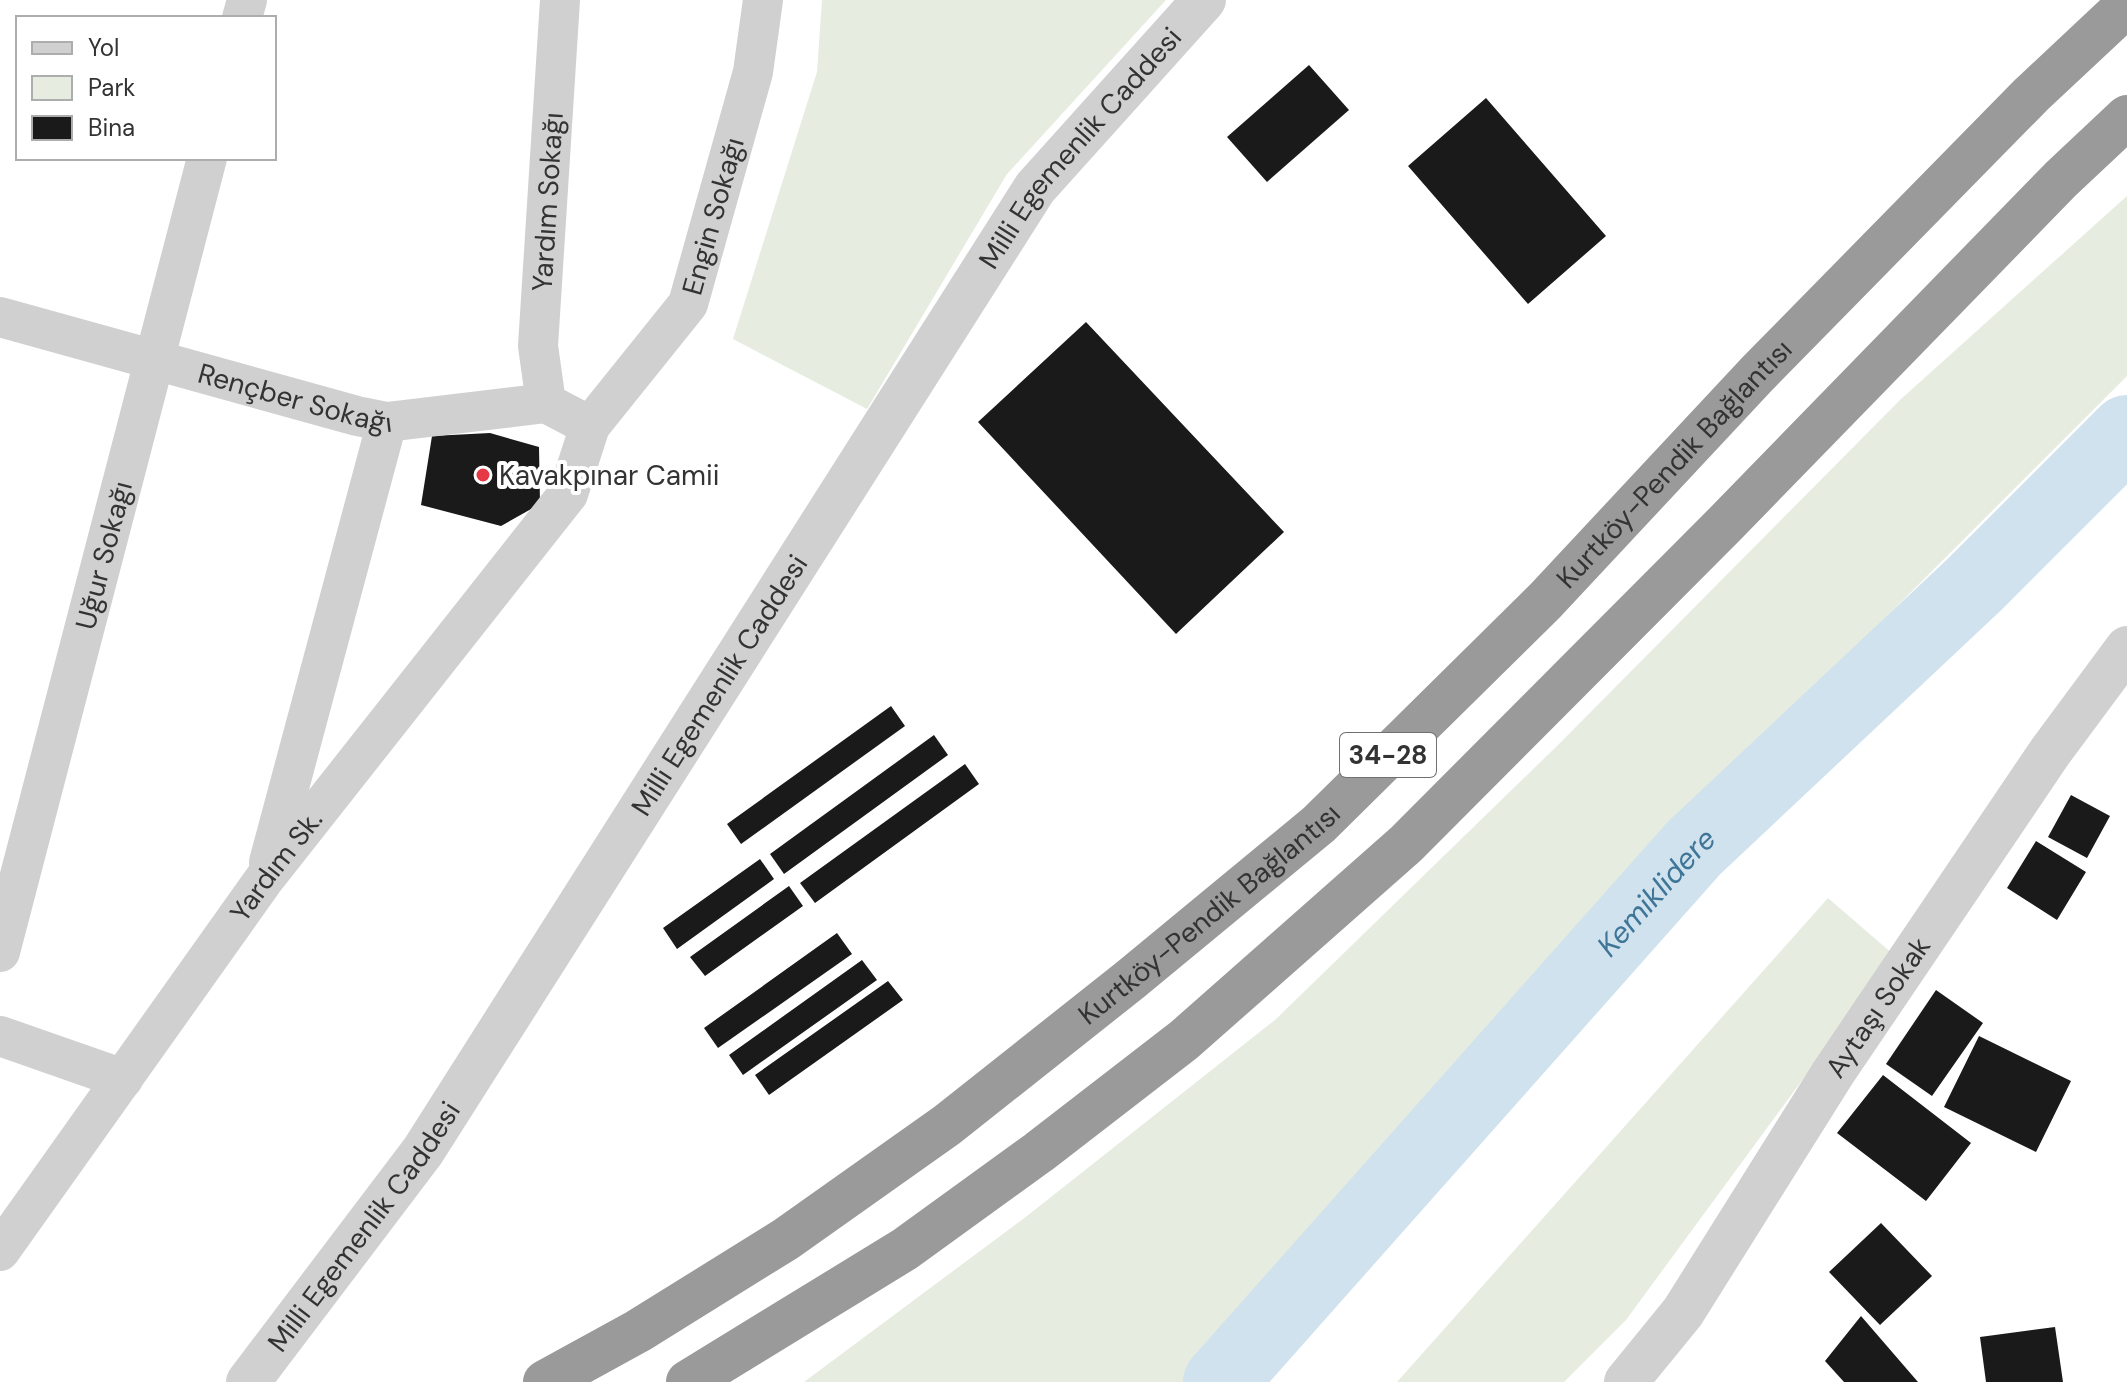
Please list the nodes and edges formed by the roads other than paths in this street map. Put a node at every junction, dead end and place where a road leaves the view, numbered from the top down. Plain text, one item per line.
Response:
1 (560, 0) edge
2 (763, 0) edge
3 (1204, 0) edge
4 (2127, 5) edge
5 (2127, 117) edge
6 (2127, 136) edge
7 (206, 160) edge
8 (2061, 179) junction
9 (0, 317) edge
10 (155, 361) junction
11 (546, 403) junction
12 (387, 422) junction
13 (590, 426) junction
14 (568, 494) joint
15 (2127, 648) edge
16 (265, 878) junction
17 (0, 952) edge
18 (0, 1036) edge
19 (123, 1079) junction
20 (0, 1251) edge
21 (792, 1320) junction
22 (1628, 1378) edge
23 (248, 1382) edge
24 (545, 1382) edge
25 (688, 1382) edge
26 (713, 1382) edge

1 - 11 street, Yardım Sokağı
2 - 13 street, Engin Sokağı
3 - 23 street, Milli Egemenlik Caddesi
4 - 24 highway, Kurtköy-Pendik Bağlantısı / 34-28
5 - 8 highway, 34-28
6 - 8 highway
7 - 10 street, Uğur Sokağı
8 - 21 highway, 34-28
9 - 10 street, Rençber Sokağı
10 - 12 street, Rençber Sokağı
10 - 17 street, Uğur Sokağı
11 - 12 street, Rençber Sokağı
11 - 13 street
12 - 16 street
13 - 14 street, Engin Sokağı
14 - 16 street, Yardım Sk.
15 - 22 street, Aytaşı Sokak
16 - 19 street, Yardım Sk.
18 - 19 street
19 - 20 street, Yardım Sk.
21 - 25 highway, 34-28
21 - 26 highway

